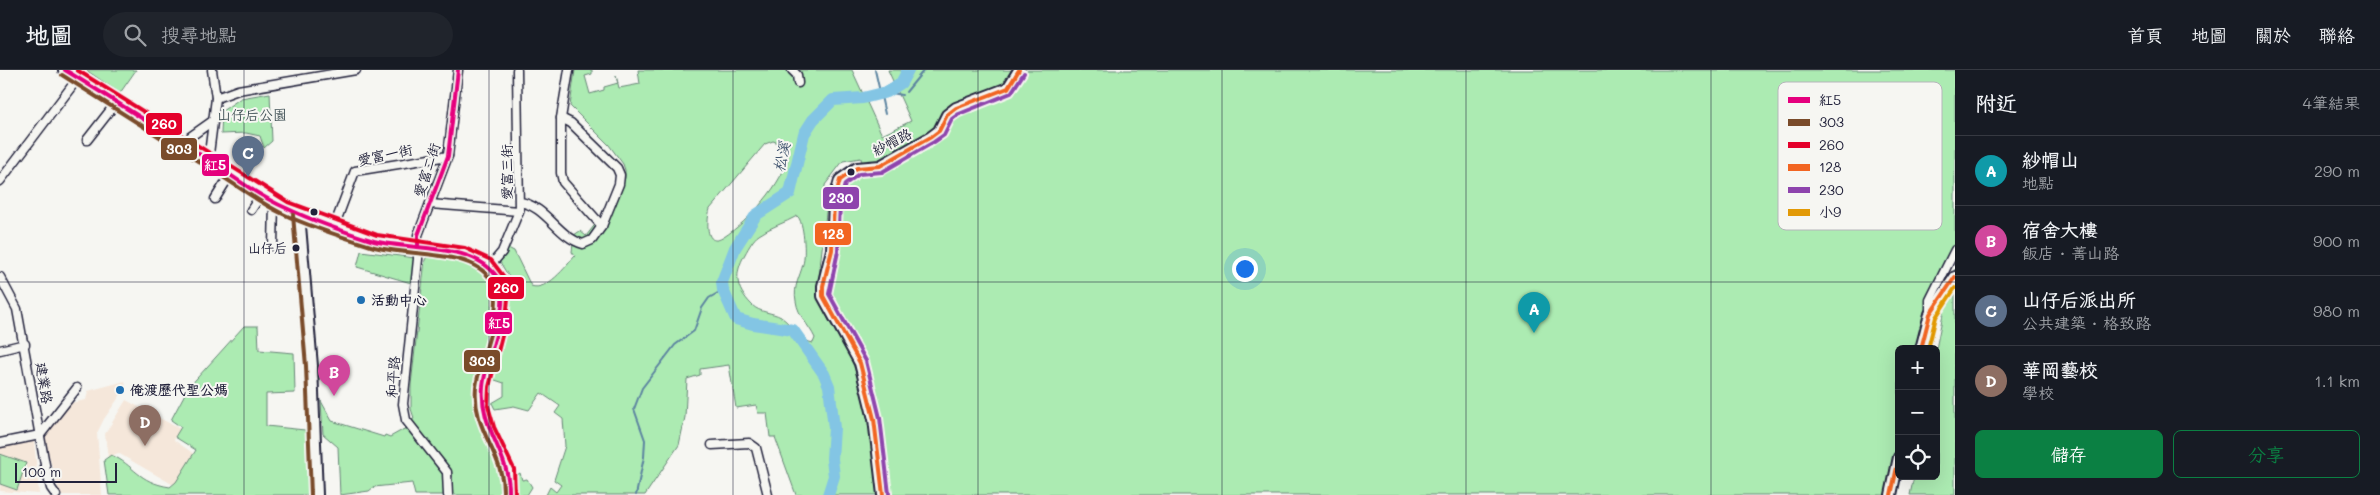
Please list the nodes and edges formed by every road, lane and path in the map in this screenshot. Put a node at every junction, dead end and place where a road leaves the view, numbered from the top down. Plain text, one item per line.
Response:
1 (65, 70) edge
2 (212, 70) edge
3 (356, 70) edge
4 (458, 70) edge
5 (517, 70) edge
6 (569, 70) edge
7 (792, 70) edge
8 (1019, 70) edge
9 (78, 78) junction
10 (798, 83) dead end
11 (216, 98) junction
12 (116, 103) junction
13 (561, 118) junction
14 (214, 120) junction
15 (87, 140) dead end
16 (180, 144) junction
17 (448, 156) junction
18 (208, 162) junction
19 (230, 175) junction
20 (0, 181) edge
21 (261, 195) junction
22 (215, 199) dead end
23 (274, 202) junction
24 (520, 202) junction
25 (430, 204) junction
26 (251, 210) dead end
27 (519, 211) junction
28 (299, 214) junction
29 (602, 226) junction
30 (334, 227) junction
31 (272, 246) dead end
32 (418, 247) junction
33 (1955, 250) edge
34 (490, 266) junction
35 (0, 277) edge
36 (1955, 277) edge
37 (1930, 314) junction
38 (25, 344) junction
39 (1922, 345) edge
40 (0, 350) edge
41 (77, 388) dead end
42 (40, 435) junction
43 (0, 444) edge
44 (712, 445) dead end
45 (1895, 476) edge
46 (56, 495) edge
47 (317, 495) edge
48 (448, 495) edge
49 (509, 495) edge
50 (768, 495) edge
51 (883, 495) edge
52 (1891, 495) edge

1 - 9 main road
2 - 11 street
3 - 11 street
4 - 17 street, 愛富二街
5 - 24 street, 愛富三街
6 - 13 street
7 - 10 street
8 - 51 street, 紗帽路
9 - 12 main road
9 - 20 street
11 - 14 street
12 - 15 street
12 - 16 main road
13 - 29 street
13 - 29 street
14 - 16 street
14 - 18 street
16 - 18 main road
17 - 25 street, 愛富二街
17 - 30 street, 愛富一街
18 - 19 main road
19 - 21 main road
19 - 22 street
21 - 23 main road
21 - 26 street
23 - 28 main road
23 - 31 street
24 - 27 street, 愛富三街
24 - 29 street
25 - 27 street
25 - 32 street, 愛富二街
27 - 34 street, 愛富三街
28 - 30 main road
28 - 47 street
30 - 32 main road
32 - 34 main road
32 - 48 street, 和平路
33 - 37 street
34 - 49 main road
35 - 38 street, 建業路
36 - 37 street
37 - 39 street
38 - 40 street
38 - 42 street, 建業路
41 - 42 street
42 - 43 street
42 - 46 street, 建業路
44 - 50 street
45 - 52 street

